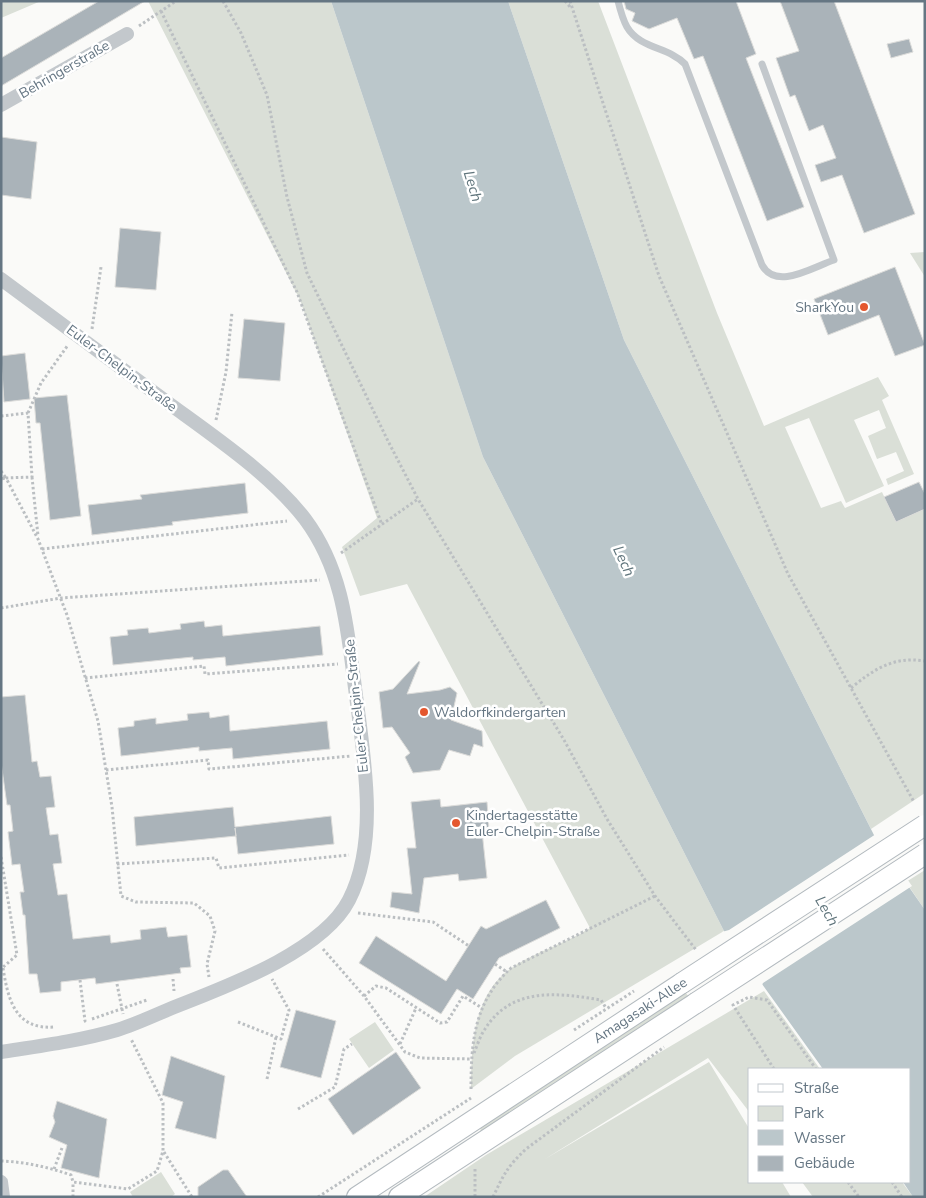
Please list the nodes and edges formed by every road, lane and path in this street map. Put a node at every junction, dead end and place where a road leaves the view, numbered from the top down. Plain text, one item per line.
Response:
1 (176, 1) edge
2 (223, 1) edge
3 (565, 1) edge
4 (570, 1) edge
5 (618, 1) edge
6 (572, 9) junction
7 (161, 12) junction
8 (127, 34) joint
9 (762, 64) dead end
10 (1, 105) edge
11 (101, 267) dead end
12 (1, 279) edge
13 (232, 312) dead end
14 (75, 334) junction
15 (90, 345) junction
16 (28, 413) junction
17 (1, 416) edge
18 (213, 436) junction
19 (1, 471) edge
20 (32, 477) junction
21 (4, 479) edge
22 (418, 499) junction
23 (305, 519) junction
24 (382, 525) junction
25 (38, 539) junction
26 (42, 549) junction
27 (329, 559) junction
28 (336, 579) junction
29 (61, 598) junction
30 (1, 608) edge
31 (925, 661) edge
32 (352, 663) junction
33 (85, 678) junction
34 (851, 688) junction
35 (363, 755) junction
36 (106, 770) junction
37 (914, 802) dead end
38 (925, 825) edge
39 (364, 854) junction
40 (925, 854) edge
41 (1, 858) edge
42 (117, 864) junction
43 (655, 896) junction
44 (343, 911) junction
45 (314, 938) junction
46 (469, 946) dead end
47 (696, 950) dead end
48 (495, 964) dead end
49 (2, 968) edge
50 (266, 968) junction
51 (507, 972) junction
52 (209, 978) junction
53 (80, 980) dead end
54 (200, 981) dead end
55 (117, 984) dead end
56 (183, 987) dead end
57 (210, 993) junction
58 (165, 994) dead end
59 (364, 996) junction
60 (148, 1000) dead end
61 (416, 1008) junction
62 (482, 1008) junction
63 (122, 1010) junction
64 (85, 1021) junction
65 (238, 1022) dead end
66 (77, 1024) dead end
67 (61, 1026) dead end
68 (125, 1026) junction
69 (566, 1036) dead end
70 (276, 1037) junction
71 (352, 1044) dead end
72 (400, 1044) junction
73 (669, 1044) dead end
74 (1, 1052) edge
75 (472, 1059) junction
76 (773, 1068) edge
77 (815, 1068) edge
78 (267, 1079) dead end
79 (471, 1089) dead end
80 (479, 1093) dead end
81 (298, 1110) dead end
82 (62, 1148) dead end
83 (163, 1151) junction
84 (1, 1161) edge
85 (54, 1169) junction
86 (475, 1169) dead end
87 (1, 1182) edge
88 (73, 1182) junction
89 (849, 1183) edge
90 (893, 1183) edge
91 (3, 1197) edge
92 (73, 1197) edge
93 (192, 1197) edge
94 (318, 1197) edge
95 (357, 1197) edge
96 (399, 1197) edge
97 (475, 1197) edge
98 (493, 1197) edge
99 (859, 1197) edge
100 (902, 1197) edge

1 - 7 path
2 - 22 path
3 - 6 path
4 - 6 path
5 - 9 lane
6 - 34 path
7 - 8 path
7 - 24 path
8 - 10 street, Behringerstraße
11 - 15 path
12 - 14 street, Euler-Chelpin-Straße
13 - 18 path
14 - 15 street, Euler-Chelpin-Straße
14 - 16 path
15 - 18 street, Euler-Chelpin-Straße
16 - 17 path
16 - 20 path
18 - 23 street, Euler-Chelpin-Straße
19 - 21 path
20 - 21 path
20 - 25 path
21 - 25 path
22 - 24 path
22 - 43 path
23 - 26 path
23 - 27 street, Euler-Chelpin-Straße
24 - 27 path
25 - 26 path
26 - 29 path
27 - 28 street, Euler-Chelpin-Straße
28 - 29 path
28 - 32 street, Euler-Chelpin-Straße
29 - 30 path
29 - 33 path
31 - 34 path
32 - 33 path
32 - 35 street, Euler-Chelpin-Straße
33 - 36 path
34 - 37 path
35 - 36 path
35 - 39 street, Euler-Chelpin-Straße
36 - 42 path
38 - 95 main road, Amagasaki-Allee, bridge
39 - 42 path
39 - 44 street, Euler-Chelpin-Straße
40 - 96 main road, Amagasaki-Allee, bridge
41 - 49 path
42 - 52 path
43 - 47 path
43 - 51 path
44 - 45 street, Euler-Chelpin-Straße
44 - 46 path
45 - 50 street, Euler-Chelpin-Straße
45 - 59 path
48 - 51 path
49 - 67 path
50 - 57 street, Euler-Chelpin-Straße
50 - 70 path
51 - 62 path
52 - 54 path
52 - 57 path
53 - 64 path
55 - 63 path
56 - 58 path
57 - 68 street, Euler-Chelpin-Straße
59 - 61 path
59 - 72 path
60 - 63 path
61 - 62 path
61 - 72 path
62 - 75 path
63 - 64 path
63 - 68 path
64 - 66 path
65 - 70 path
68 - 74 street, Euler-Chelpin-Straße
68 - 83 path
69 - 75 path, Amagasaki-Allee
70 - 78 path
71 - 81 path
72 - 75 path
73 - 98 path
75 - 79 path
76 - 77 path
80 - 94 path
82 - 85 path
83 - 88 path
83 - 93 path
84 - 85 path
85 - 88 path
86 - 97 path
87 - 91 street
88 - 92 path
89 - 99 path
90 - 100 path

